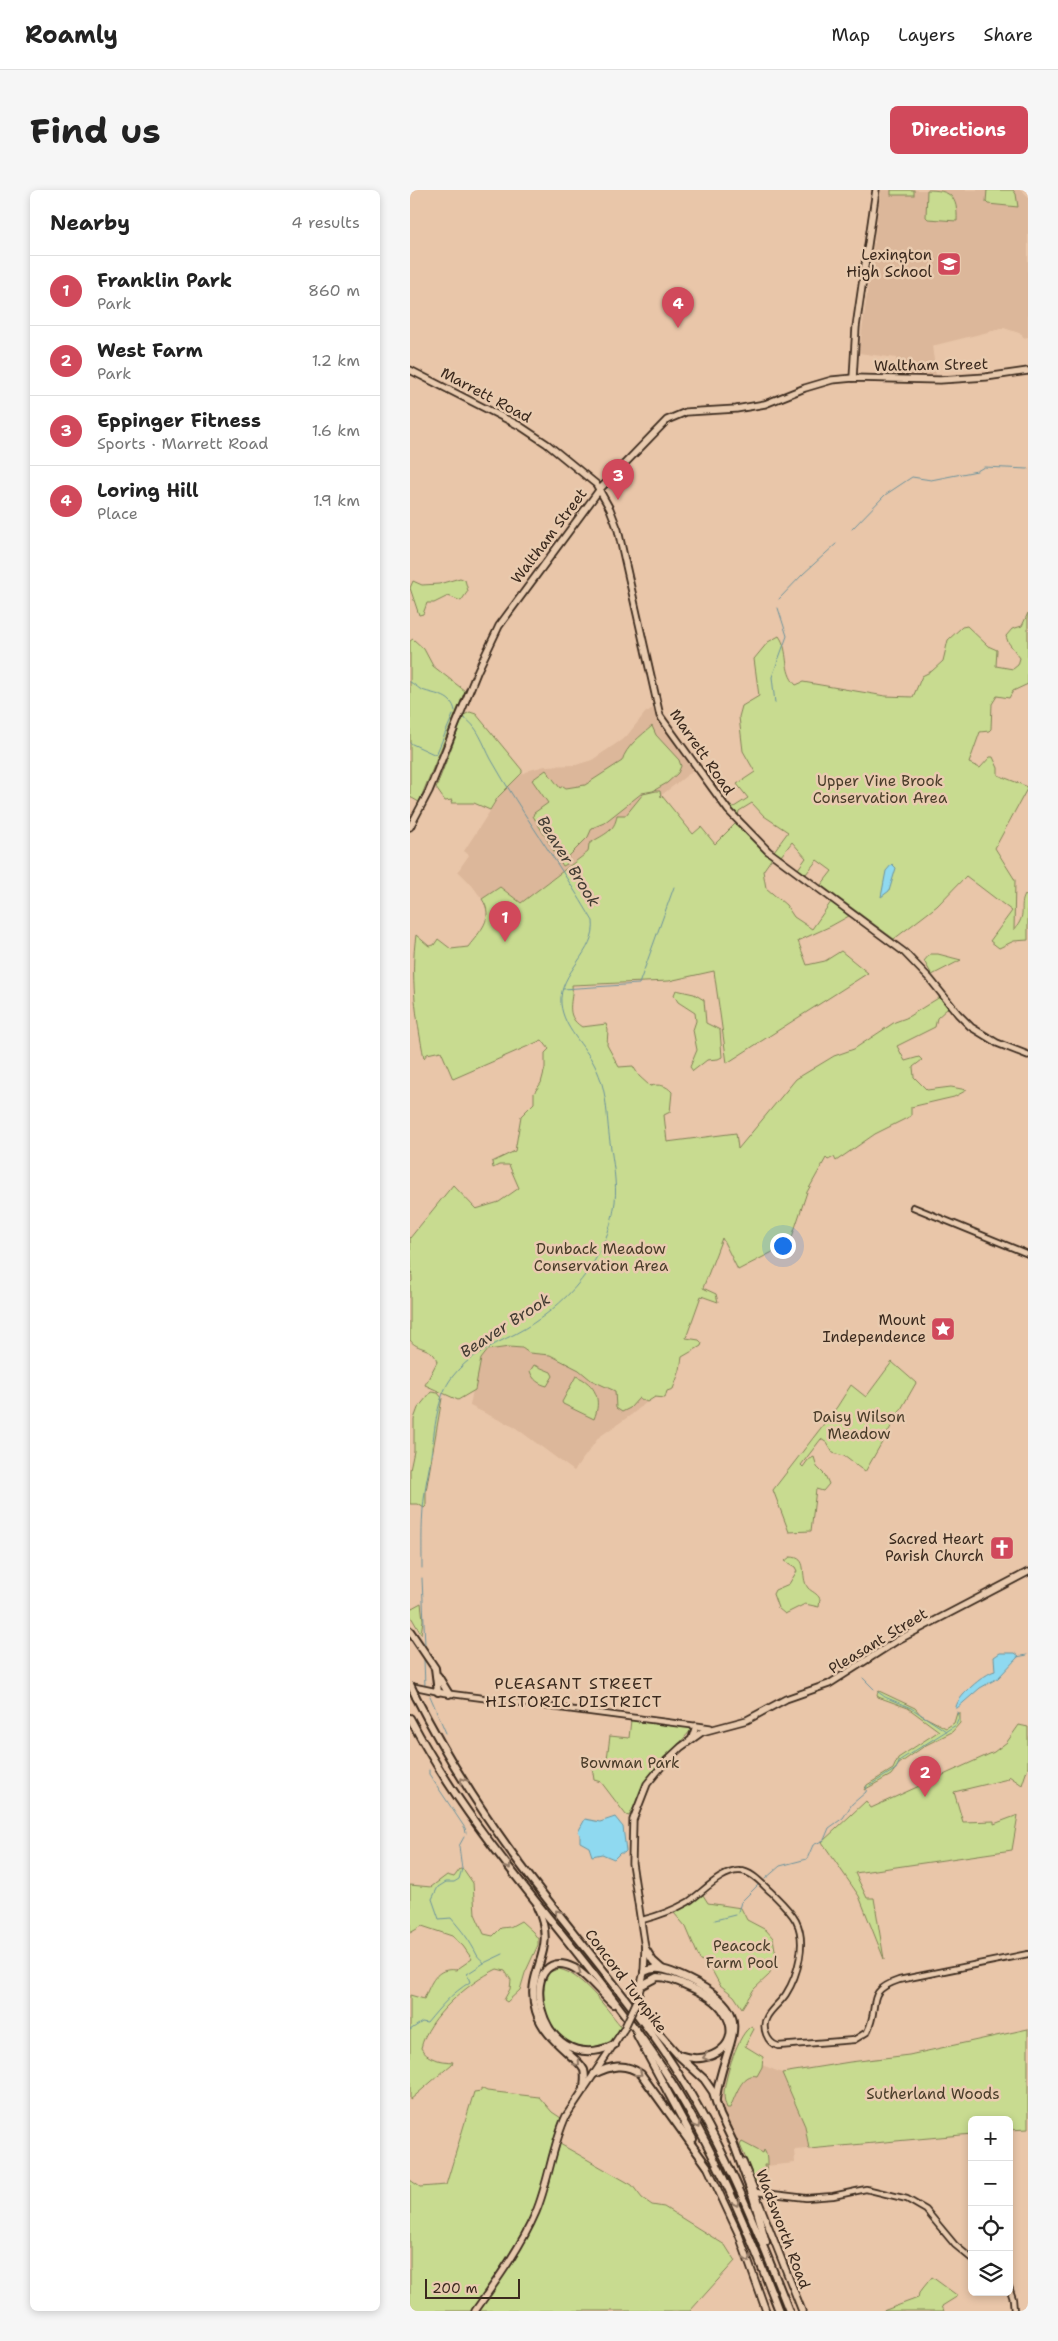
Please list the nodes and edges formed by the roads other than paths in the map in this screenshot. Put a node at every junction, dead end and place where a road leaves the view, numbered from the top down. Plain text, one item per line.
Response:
1 (876, 190) edge
2 (410, 370) edge
3 (1028, 371) edge
4 (853, 378) junction
5 (600, 490) junction
6 (410, 827) edge
7 (1028, 1054) edge
8 (913, 1207) dead end
9 (1028, 1254) edge
10 (1027, 1574) edge
11 (410, 1631) edge
12 (436, 1673) junction
13 (410, 1685) edge
14 (438, 1692) junction
15 (449, 1694) junction
16 (410, 1718) edge
17 (696, 1730) junction
18 (530, 1895) junction
19 (642, 1920) junction
20 (645, 1948) junction
21 (1028, 1954) edge
22 (663, 1970) junction
23 (644, 1972) junction
24 (642, 1985) junction
25 (621, 1994) junction
26 (623, 2013) junction
27 (632, 2025) junction
28 (614, 2045) junction
29 (676, 2054) junction
30 (594, 2074) junction
31 (584, 2089) junction
32 (716, 2100) junction
33 (733, 2142) junction
34 (707, 2166) junction
35 (756, 2192) junction
36 (968, 2256) edge
37 (770, 2261) junction
38 (1013, 2296) edge
39 (475, 2311) edge
40 (766, 2311) edge
41 (779, 2311) edge
42 (789, 2311) edge
43 (802, 2311) edge
44 (1014, 2311) edge

1 - 4 main road
2 - 5 main road, Marrett Road
3 - 4 main road, Waltham Street
4 - 5 main road, Waltham Street
5 - 6 main road, Waltham Street
5 - 7 main road, Marrett Road
8 - 9 street
10 - 17 main road, Pleasant Street
11 - 12 highway
12 - 14 highway
12 - 15 highway
13 - 14 street, Pleasant Street
25 -> 13 highway, Concord Turnpike, bridge
14 - 15 street, Pleasant Street
15 - 17 street, Pleasant Street
16 -> 18 highway, Concord Turnpike
17 - 19 main road
18 - 26 highway, Concord Turnpike
18 -> 31 highway
19 - 20 main road
19 - 21 street
20 - 22 highway
20 - 23 main road
22 - 23 highway
22 - 32 highway
23 - 24 main road
24 - 28 main road, bridge
24 -> 29 highway
25 - 29 highway
25 - 37 highway, Concord Turnpike
26 - 27 highway
28 -> 26 highway
27 - 34 highway
27 -> 41 highway, Concord Turnpike
28 - 30 main road
29 - 32 highway
30 - 31 main road
30 -> 34 highway
31 - 39 main road
32 - 33 highway
33 - 35 main road, Wadsworth Road
33 - 37 highway
34 -> 40 main road
35 - 36 street
35 - 43 main road, Wadsworth Road
37 - 42 highway, Concord Turnpike
38 - 44 street

